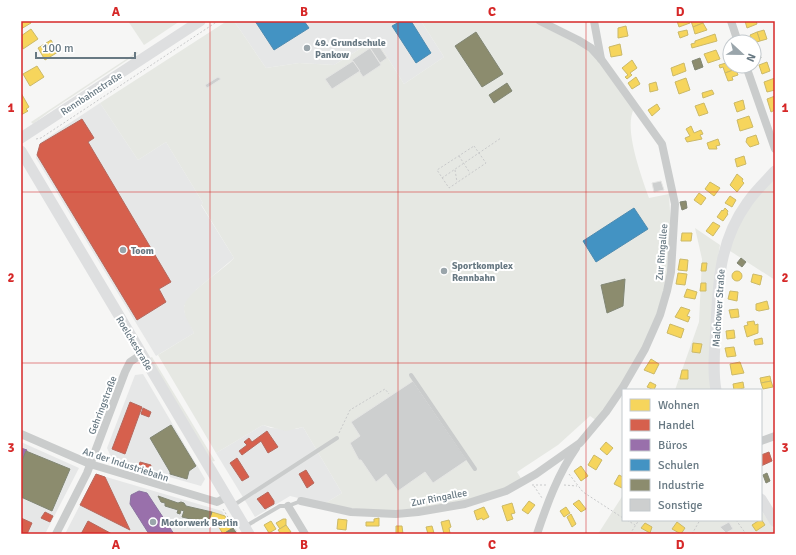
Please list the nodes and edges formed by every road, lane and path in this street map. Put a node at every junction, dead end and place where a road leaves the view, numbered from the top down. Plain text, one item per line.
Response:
1 (200, 21) edge
2 (218, 21) edge
3 (540, 21) edge
4 (594, 21) edge
5 (730, 21) edge
6 (735, 34) edge
7 (601, 59) junction
8 (749, 74) edge
9 (21, 138) edge
10 (501, 138) dead end
11 (33, 140) dead end
12 (775, 149) edge
13 (21, 152) edge
14 (479, 153) junction
15 (459, 156) junction
16 (464, 163) junction
17 (455, 169) junction
18 (775, 171) edge
19 (470, 174) junction
20 (442, 178) junction
21 (457, 183) junction
22 (142, 354) junction
23 (411, 376) dead end
24 (716, 389) edge
25 (389, 394) dead end
26 (21, 434) edge
27 (775, 436) edge
28 (337, 438) joint
29 (762, 441) edge
30 (580, 443) junction
31 (90, 464) junction
32 (564, 467) junction
33 (475, 469) dead end
34 (534, 485) junction
35 (556, 485) junction
36 (526, 486) dead end
37 (578, 486) junction
38 (301, 501) joint
39 (762, 501) edge
40 (227, 504) junction
41 (288, 506) junction
42 (547, 506) junction
43 (622, 517) edge
44 (629, 521) edge
45 (638, 521) edge
46 (699, 521) edge
47 (737, 521) edge
48 (775, 522) edge
49 (635, 525) junction
50 (244, 532) edge
51 (56, 534) edge
52 (304, 534) edge
53 (537, 534) edge
54 (630, 534) edge
55 (692, 534) edge
56 (746, 534) edge

1 - 9 main road, Rennbahnstraße
2 - 11 path
3 - 7 street, Zur Ringallee
4 - 7 street, Zur Ringallee
5 - 6 street
7 - 30 street, Zur Ringallee
8 - 12 street
10 - 14 path
13 - 22 main road, Roelckestraße
14 - 15 path
14 - 16 path
14 - 19 path
15 - 16 path
15 - 20 path
16 - 17 path
16 - 19 path
17 - 20 path
17 - 21 path
18 - 24 main road, Malchower Straße
19 - 21 path
20 - 21 path
22 - 31 street, Gehringstraße
22 - 40 main road, Roelckestraße
23 - 33 lane
25 - 28 path
26 - 31 street, An der Industriebahn
27 - 29 street
28 - 40 lane
30 - 32 street, Zur Ringallee
30 - 38 street, Zur Ringallee
31 - 40 street, An der Industriebahn
31 - 51 street, Gehringstraße
32 - 35 street, Zur Ringallee
32 - 37 path
34 - 35 path
34 - 36 path
34 - 42 path
35 - 37 path
35 - 42 street, Zur Ringallee
37 - 43 path
38 - 41 lane, Zur Ringallee
39 - 48 main road
40 - 50 main road, Roelckestraße
40 - 50 path
41 - 50 lane, Zur Ringallee
41 - 52 street
42 - 53 street, Zur Ringallee
44 - 49 path
45 - 49 path
46 - 55 path
47 - 56 path
49 - 54 path

